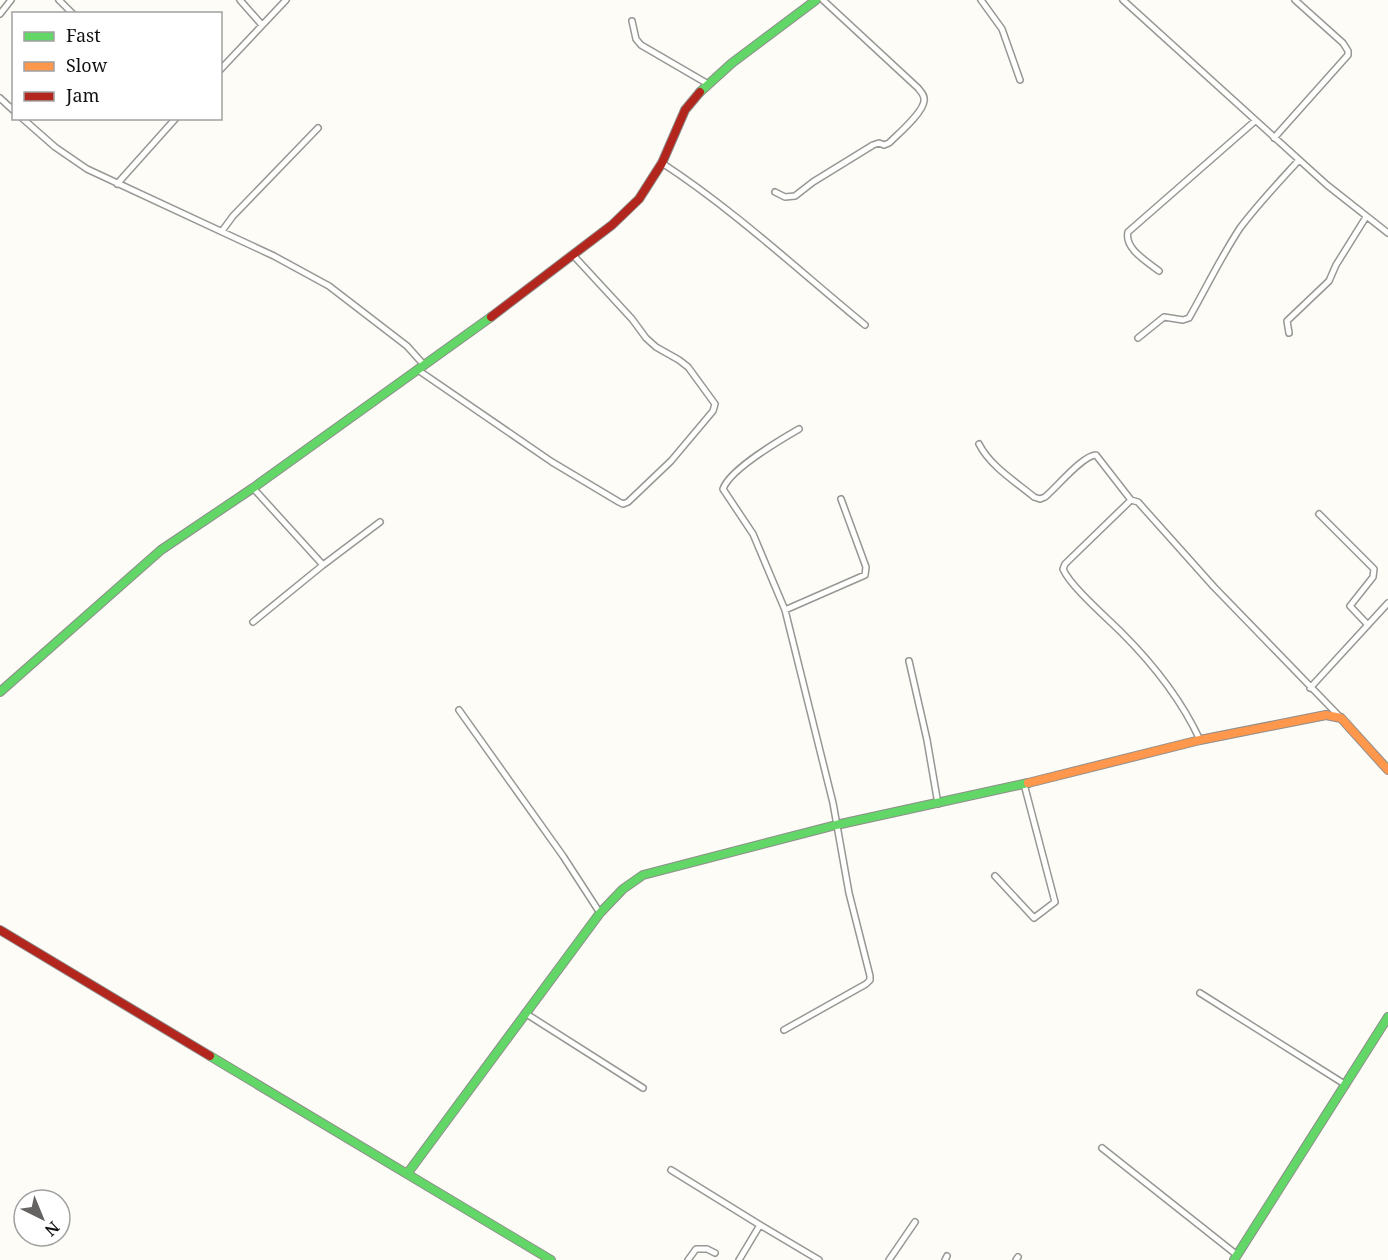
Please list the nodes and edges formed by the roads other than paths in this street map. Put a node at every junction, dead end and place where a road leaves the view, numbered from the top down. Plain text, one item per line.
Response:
1 (11, 0) edge
2 (59, 0) edge
3 (240, 0) edge
4 (286, 0) edge
5 (816, 0) edge
6 (823, 0) edge
7 (981, 0) edge
8 (1123, 0) edge
9 (1295, 0) edge
10 (71, 12) edge
11 (0, 14) edge
12 (632, 21) dead end
13 (262, 25) junction
14 (222, 68) edge
15 (1020, 80) dead end
16 (708, 84) junction
17 (0, 98) edge
18 (12, 109) edge
19 (24, 120) edge
20 (174, 120) edge
21 (1255, 121) junction
22 (318, 128) dead end
23 (1274, 138) junction
24 (1299, 160) junction
25 (662, 163) junction
26 (117, 184) junction
27 (775, 192) dead end
28 (1366, 217) junction
29 (222, 231) junction
30 (1388, 233) edge
31 (573, 255) junction
32 (1159, 271) dead end
33 (866, 325) dead end
34 (1289, 333) dead end
35 (1138, 338) dead end
36 (421, 368) junction
37 (799, 429) dead end
38 (979, 444) dead end
39 (253, 488) junction
40 (841, 499) dead end
41 (1131, 500) junction
42 (1318, 514) dead end
43 (380, 522) dead end
44 (323, 565) junction
45 (1388, 603) edge
46 (785, 610) junction
47 (253, 622) dead end
48 (1368, 625) junction
49 (909, 661) dead end
50 (1310, 688) junction
51 (0, 692) edge
52 (459, 710) dead end
53 (1341, 718) junction
54 (1200, 740) junction
55 (1388, 770) edge
56 (1024, 784) junction
57 (938, 804) junction
58 (836, 825) junction
59 (994, 876) dead end
60 (600, 914) junction
61 (0, 930) edge
62 (1200, 993) dead end
63 (525, 1013) junction
64 (1388, 1017) edge
65 (784, 1030) dead end
66 (1346, 1085) junction
67 (643, 1088) dead end
68 (1102, 1148) dead end
69 (671, 1170) dead end
70 (407, 1174) junction
71 (915, 1222) dead end
72 (760, 1225) junction
73 (715, 1253) dead end
74 (1235, 1258) edge
75 (551, 1260) edge
76 (688, 1260) edge
77 (739, 1260) edge
78 (819, 1260) edge
79 (889, 1260) edge

1 - 11 street
2 - 10 street
3 - 13 street
4 - 13 street
5 - 16 street
6 - 27 street
7 - 15 street
8 - 21 street
9 - 23 street
12 - 16 street
13 - 14 street
16 - 25 street
17 - 18 street
19 - 26 street
20 - 26 street
21 - 23 street
21 - 32 street
22 - 29 street
23 - 24 street
24 - 28 street
24 - 35 street
25 - 31 street
25 - 33 street
26 - 29 street
28 - 30 street
28 - 34 street
29 - 36 street
31 - 36 street
31 - 36 street
36 - 39 street
37 - 46 street
38 - 41 street
39 - 44 street
39 - 51 street
40 - 46 street
41 - 50 street
41 - 54 street
42 - 48 street
43 - 44 street
44 - 47 street
45 - 48 street
46 - 58 street
48 - 50 street
49 - 57 street
50 - 53 street
52 - 60 street
53 - 54 street
53 - 55 street
54 - 56 street
56 - 57 street
56 - 59 street
57 - 58 street
58 - 60 street
58 - 65 street
60 - 63 street
61 - 70 street
62 - 66 street
63 - 67 street
63 - 70 street
64 - 66 street
66 - 74 street
68 - 74 street
69 - 72 street
70 - 75 street
71 - 79 street
72 - 77 street
72 - 78 street
73 - 76 street

